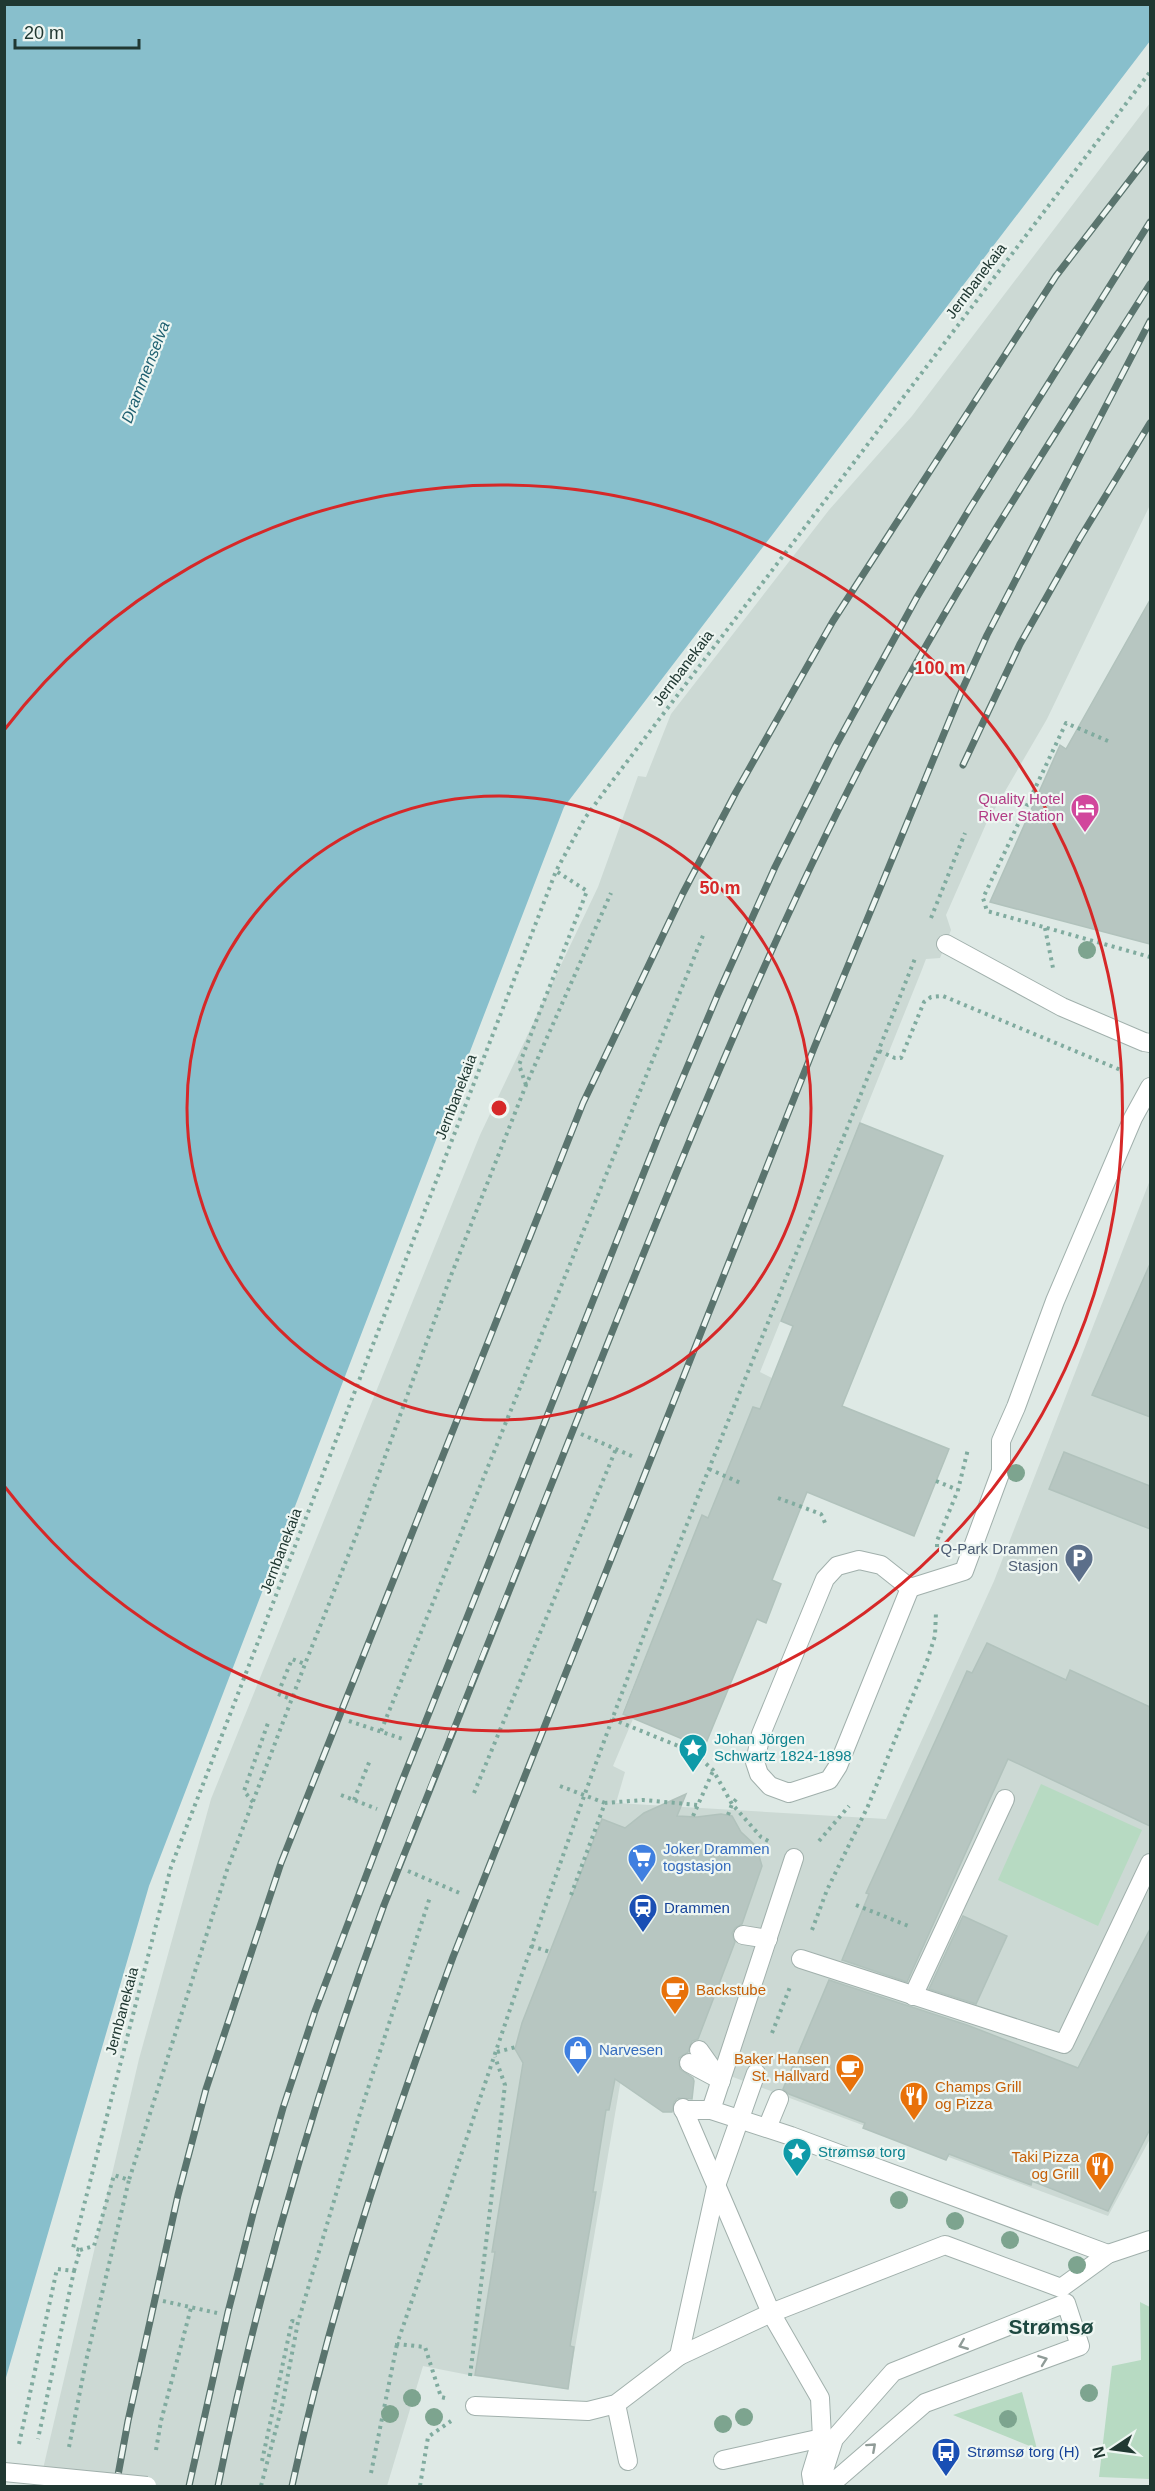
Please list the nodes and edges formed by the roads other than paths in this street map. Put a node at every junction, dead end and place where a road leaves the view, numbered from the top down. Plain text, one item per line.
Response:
1 (946, 944) dead end
2 (1150, 1043) edge
3 (1150, 1088) edge
4 (910, 1588) junction
5 (1005, 1799) dead end
6 (794, 1858) dead end
7 (1150, 1863) edge
8 (743, 1935) dead end
9 (768, 1939) junction
10 (801, 1959) road end
11 (914, 1996) junction
12 (694, 2056) dead end
13 (756, 2073) road end
14 (721, 2081) junction
15 (779, 2098) dead end
16 (711, 2110) junction
17 (739, 2118) junction
18 (767, 2128) junction
19 (717, 2183) junction
20 (1148, 2244) edge
21 (1108, 2254) junction
22 (771, 2313) junction
23 (679, 2356) junction
24 (616, 2404) junction
25 (475, 2406) road end
26 (822, 2438) junction
27 (723, 2460) dead end
28 (628, 2461) dead end
29 (4, 2472) edge
30 (147, 2487) edge
31 (813, 2487) edge
32 (819, 2487) edge
33 (829, 2487) edge

1 - 2 street
3 - 4 street
4 - 4 street
5 - 11 street
6 - 9 street
7 - 11 street
8 - 9 street
9 - 14 street
10 - 11 street
12 - 14 street
13 - 17 street
14 - 16 street
15 - 18 street
16 - 17 street
16 - 19 street
17 - 18 street
17 - 19 street
18 - 21 street
19 - 22 street
19 - 23 street
20 - 21 street
21 - 22 street
22 - 23 street
22 - 26 street
23 - 24 street
24 - 25 street
24 - 28 street
26 - 27 street
26 - 31 street
29 - 30 street, bridge
33 -> 32 street

